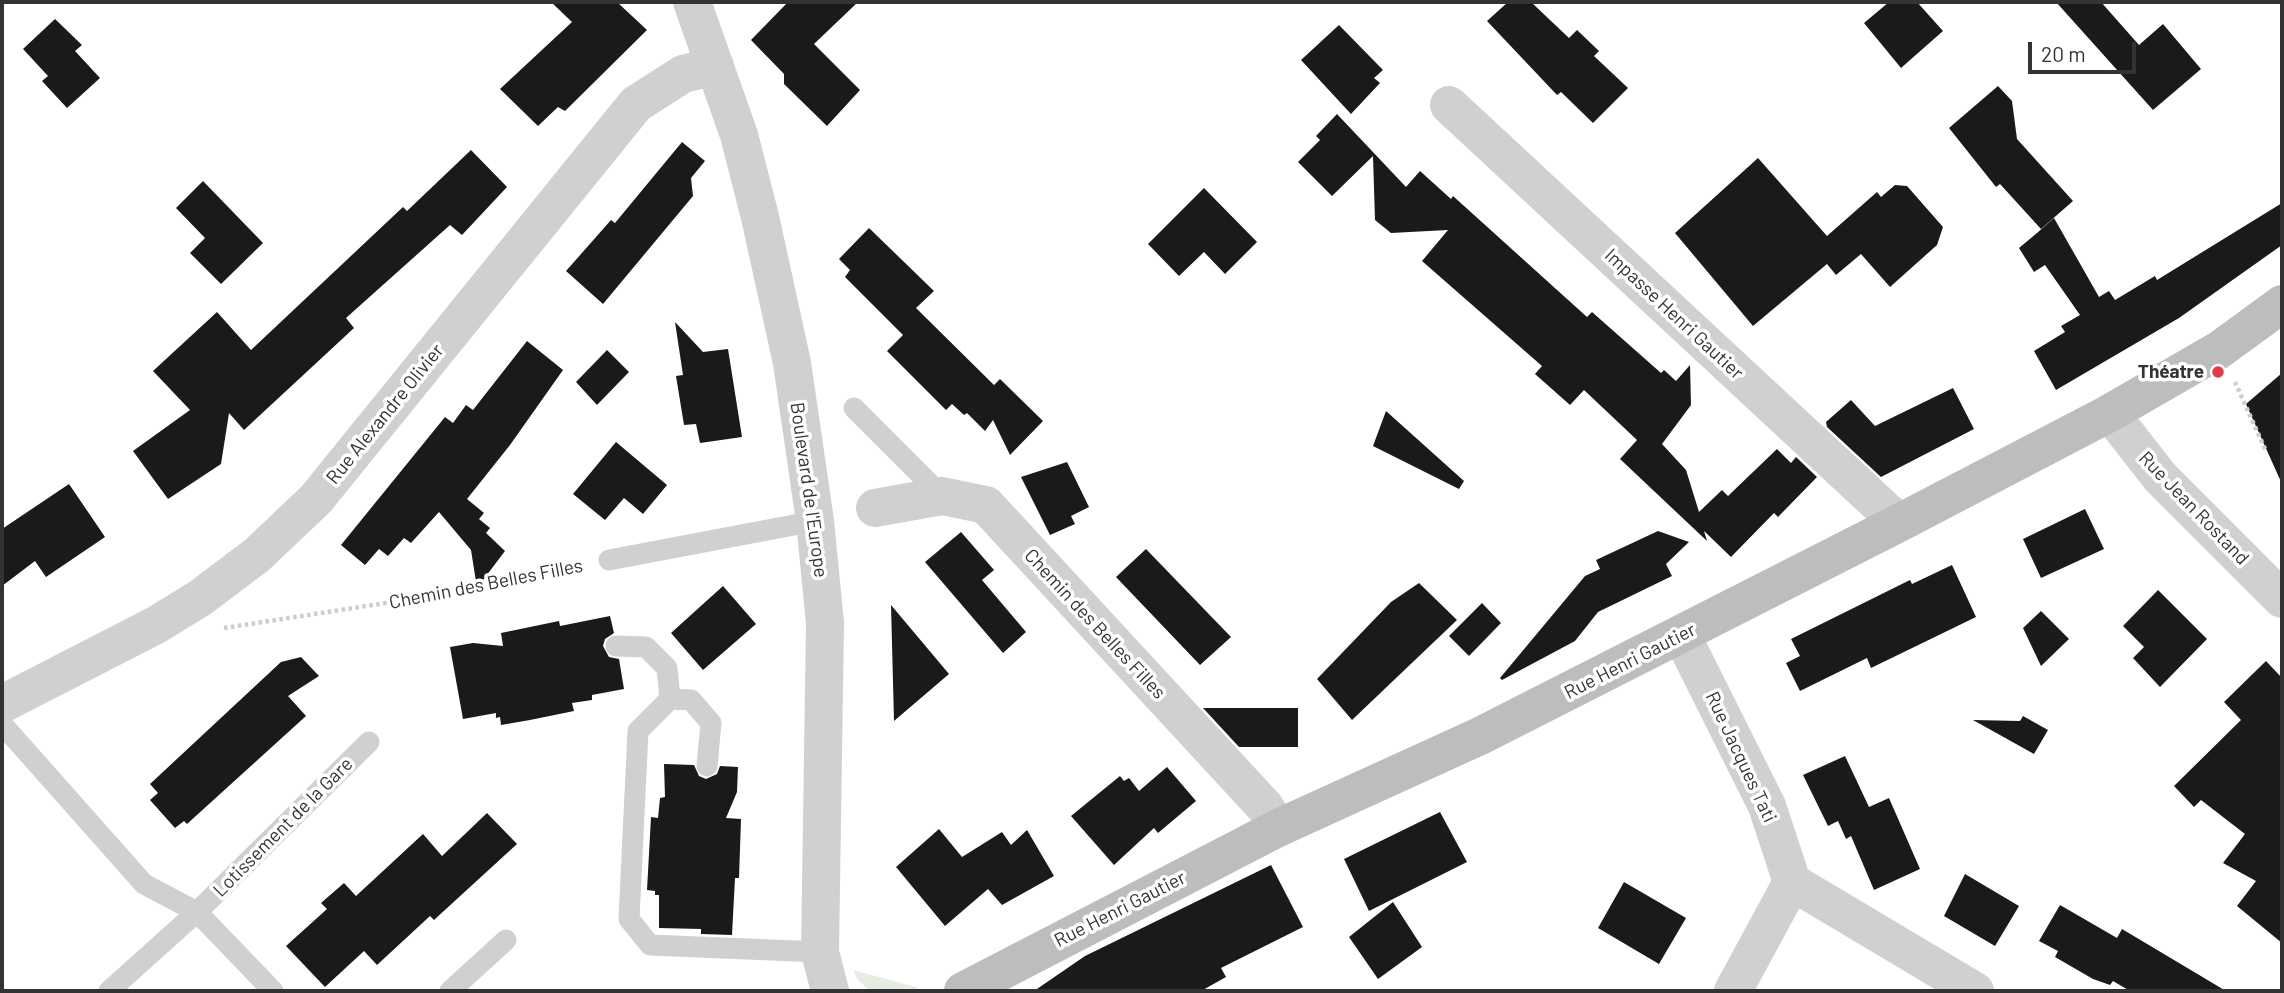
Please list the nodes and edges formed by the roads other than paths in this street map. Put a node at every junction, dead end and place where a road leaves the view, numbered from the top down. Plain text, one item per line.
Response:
1 (692, 2) edge
2 (715, 65) junction
3 (1449, 105) dead end
4 (2282, 304) edge
5 (854, 408) dead end
6 (2110, 413) junction
7 (942, 496) junction
8 (875, 508) dead end
9 (815, 521) junction
10 (1899, 523) junction
11 (609, 559) road end
12 (2282, 599) edge
13 (1682, 636) junction
14 (616, 646) dead end
15 (670, 699) junction
16 (2, 705) edge
17 (2, 724) edge
18 (369, 742) dead end
19 (707, 766) dead end
20 (1278, 828) junction
21 (1792, 882) junction
22 (197, 912) junction
23 (506, 940) dead end
24 (820, 952) junction
25 (108, 991) edge
26 (272, 991) edge
27 (450, 991) edge
28 (830, 991) edge
29 (963, 991) edge
30 (1732, 991) edge
31 (1975, 991) edge

1 - 2 street, Boulevard de l'Europe
2 - 9 street, Boulevard de l'Europe
2 - 16 street, Rue Alexandre Olivier
3 - 10 street, Impasse Henri Gautier
4 - 6 main road, Rue Henri Gautier
5 - 7 lane
6 - 10 main road, Rue Henri Gautier
6 - 12 street, Rue Jean Rostand
7 - 8 street, Chemin des Belles Filles
7 - 20 street, Chemin des Belles Filles
9 - 11 lane, Chemin des Belles Filles
9 - 24 street, Boulevard de l'Europe
10 - 13 main road, Rue Henri Gautier
13 - 20 main road, Rue Henri Gautier
13 - 21 street, Rue Jacques Tati
14 - 15 lane
15 - 19 lane
15 - 24 lane
17 - 22 lane, Lotissement de la Gare
18 - 22 lane, Lotissement de la Gare
20 - 29 main road, Rue Henri Gautier
21 - 30 street
21 - 31 street
22 - 25 lane, Lotissement de la Gare
22 - 26 lane, Lotissement de la Gare
23 - 27 lane
24 - 28 street, Boulevard de l'Europe

